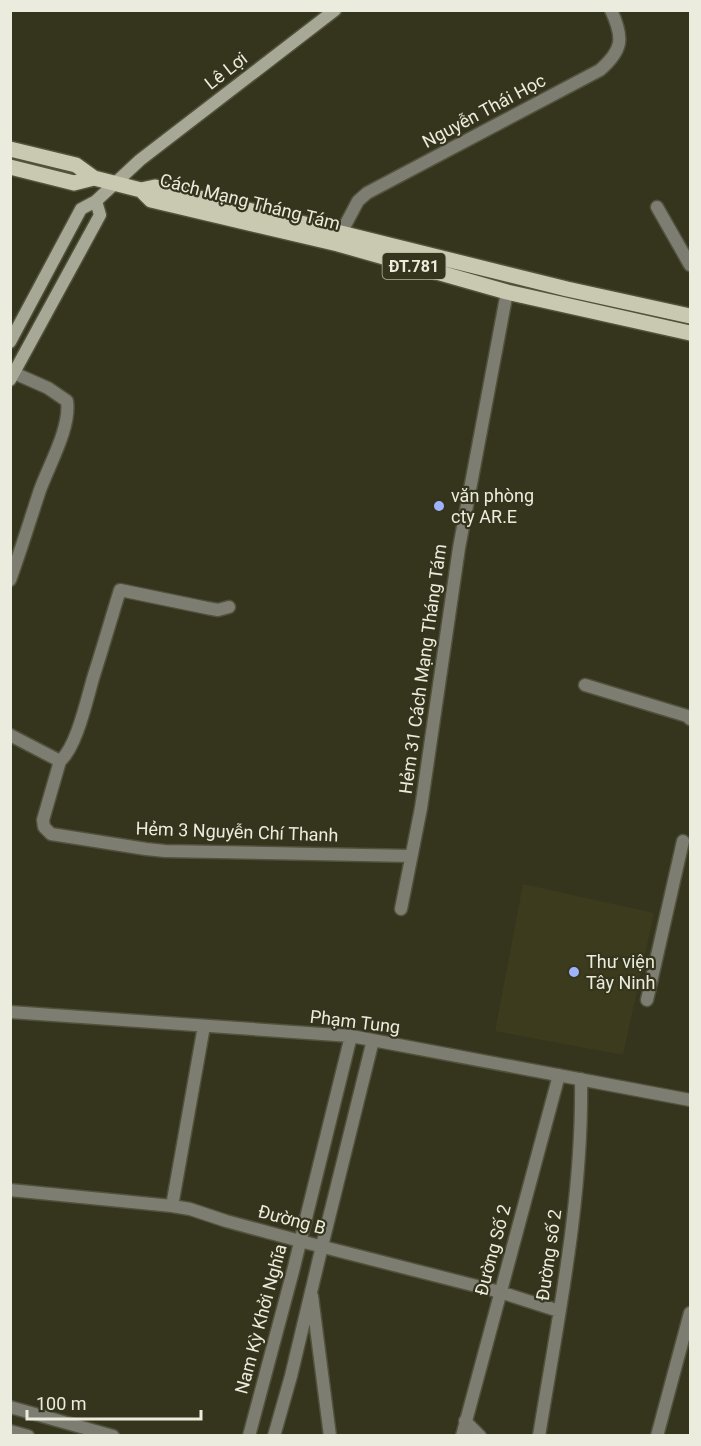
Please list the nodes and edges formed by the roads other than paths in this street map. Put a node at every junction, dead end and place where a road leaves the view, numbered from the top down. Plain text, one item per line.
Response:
1 (335, 10) edge
2 (611, 10) edge
3 (10, 149) edge
4 (10, 167) edge
5 (94, 178) junction
6 (115, 183) junction
7 (96, 201) junction
8 (657, 207) dead end
9 (339, 238) junction
10 (690, 265) edge
11 (567, 289) junction
12 (507, 292) junction
13 (564, 305) junction
14 (690, 316) edge
15 (18, 327) junction
16 (690, 333) edge
17 (34, 334) junction
18 (10, 342) edge
19 (12, 376) edge
20 (10, 580) edge
21 (229, 607) dead end
22 (585, 685) dead end
23 (690, 719) edge
24 (10, 735) edge
25 (60, 761) junction
26 (683, 841) dead end
27 (411, 856) junction
28 (400, 909) dead end
29 (647, 1000) dead end
30 (10, 1012) edge
31 (204, 1026) junction
32 (351, 1036) junction
33 (373, 1040) junction
34 (559, 1075) junction
35 (581, 1079) junction
36 (690, 1100) edge
37 (10, 1190) edge
38 (172, 1206) junction
39 (300, 1241) junction
40 (322, 1246) junction
41 (311, 1289) junction
42 (500, 1292) junction
43 (559, 1311) junction
44 (690, 1313) edge
45 (689, 1326) edge
46 (10, 1407) edge
47 (465, 1421) junction
48 (10, 1431) edge
49 (28, 1436) edge
50 (113, 1436) edge
51 (249, 1436) edge
52 (274, 1436) edge
53 (330, 1436) edge
54 (462, 1436) edge
55 (480, 1436) edge
56 (539, 1436) edge
57 (657, 1436) edge

1 - 6 street, Lê Lợi
2 - 9 street, Nguyễn Thái Học
3 - 5 main road
4 - 5 main road
5 - 6 main road, Cách Mạng Tháng Tám
6 - 7 street, Lê Lợi
6 - 9 main road, Cách Mạng Tháng Tám / ĐT.781
7 - 15 street, Lê Lợi
7 - 17 street
8 - 10 street
9 - 11 main road, Cách Mạng Tháng Tám / ĐT.781
9 - 12 main road, Cách Mạng Tháng Tám / ĐT.781
11 - 13 main road
11 - 14 main road, Cách Mạng Tháng Tám / ĐT.781
12 - 13 main road, Cách Mạng Tháng Tám / ĐT.781
12 - 27 street, Hẻm 31 Cách Mạng Tháng Tám
13 - 16 main road, Cách Mạng Tháng Tám / ĐT.781
15 - 17 street
15 - 18 street, Lê Lợi
17 - 19 street
19 - 20 street
21 - 25 street
22 - 23 street
24 - 25 street
25 - 27 street, Hẻm 3 Nguyễn Chí Thanh
26 - 29 street
27 - 28 street, Hẻm 31 Cách Mạng Tháng Tám
30 - 31 street, Phạm Tung
31 - 32 street, Phạm Tung
31 - 38 street
32 - 33 street, Phạm Tung
32 - 39 street, Nam Kỳ Khởi Nghĩa
33 - 34 street, Phạm Tung
33 - 40 street
34 - 35 street, Phạm Tung
34 - 42 street, Đường Số 2
35 - 36 street, Phạm Tung
35 - 43 street, Đường số 2
37 - 38 street, Đường B
38 - 39 street, Đường B
39 - 40 street, Đường B
39 - 51 street, Nam Kỳ Khởi Nghĩa
40 - 41 street
40 - 42 street, Đường B
41 - 52 street
41 - 53 street
42 - 43 street, Đường B
42 - 47 street, Đường Số 2
43 - 56 street, Đường số 2
44 - 45 street
45 - 57 street
46 - 50 street
47 - 54 street, Đường Số 2
47 - 55 street
48 - 49 street

